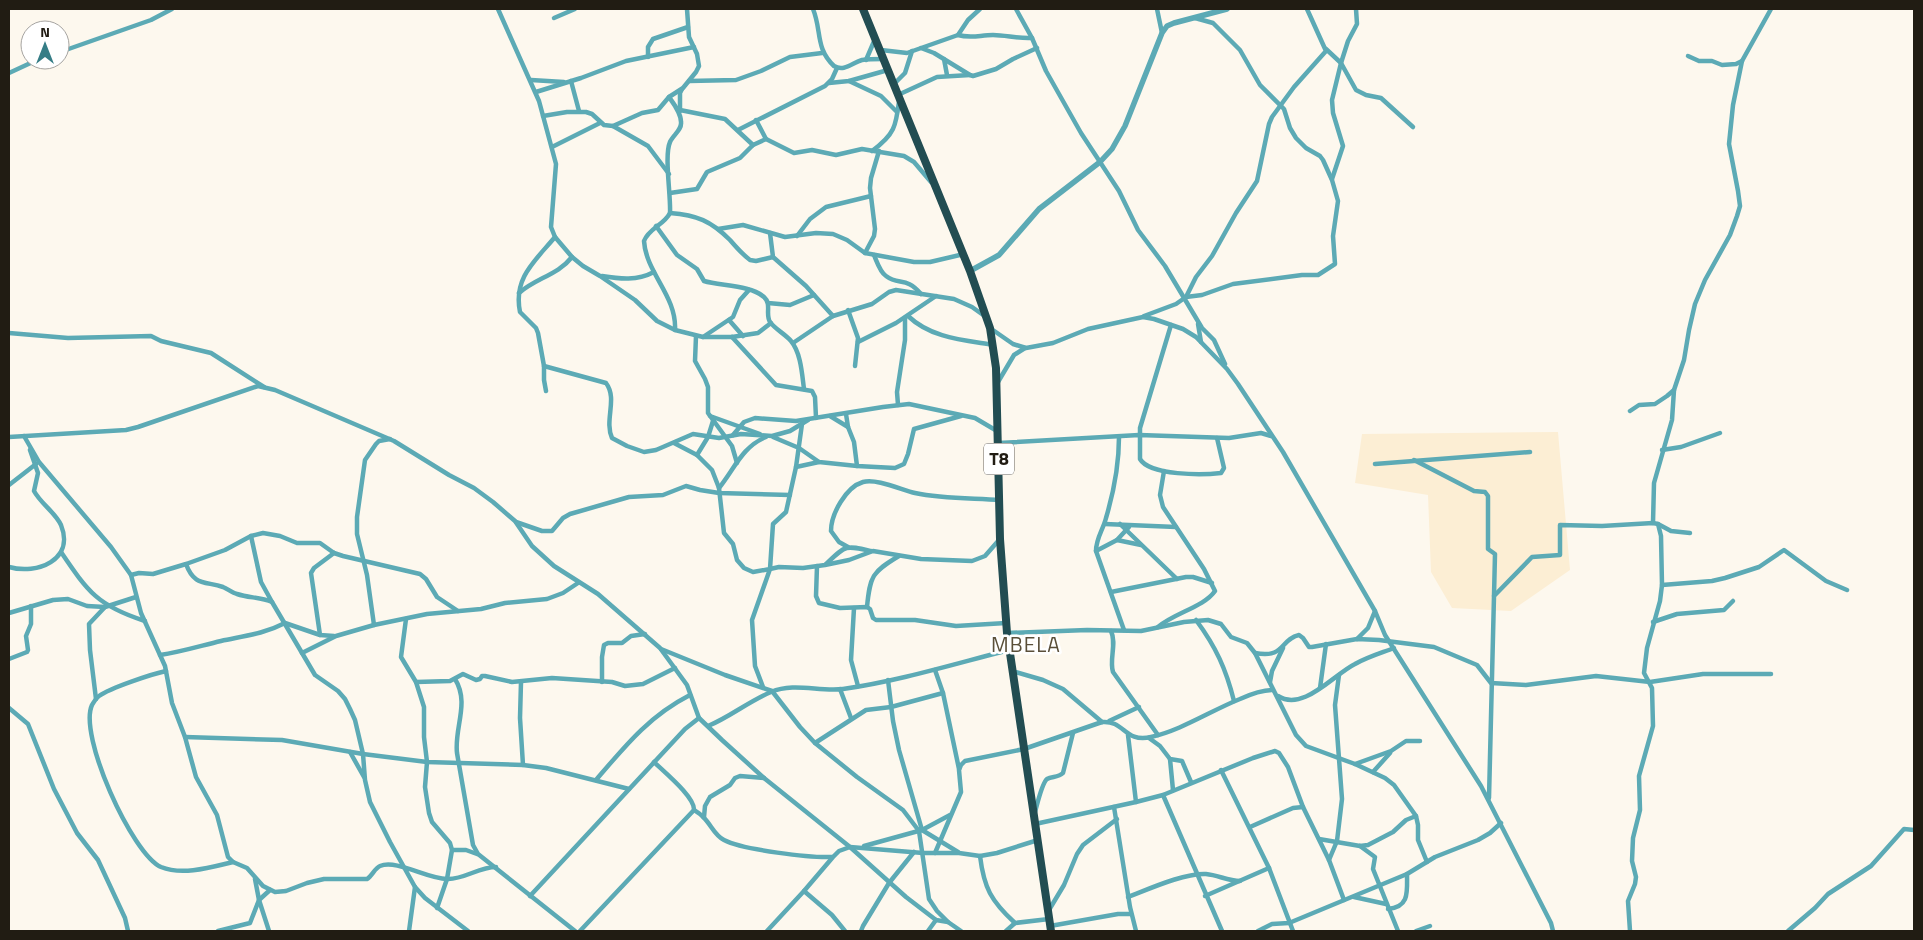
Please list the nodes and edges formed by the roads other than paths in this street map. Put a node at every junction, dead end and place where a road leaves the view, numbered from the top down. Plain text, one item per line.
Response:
1 (172, 9) edge
2 (498, 9) edge
3 (575, 9) edge
4 (687, 9) edge
5 (813, 9) edge
6 (863, 9) edge
7 (980, 9) edge
8 (1016, 9) edge
9 (1157, 9) edge
10 (1227, 9) edge
11 (1307, 9) edge
12 (1356, 9) edge
13 (1771, 9) edge
14 (554, 18) dead end
15 (1195, 18) junction
16 (688, 27) junction
17 (1162, 33) junction
18 (958, 35) junction
19 (875, 38) junction
20 (1032, 38) junction
21 (694, 47) junction
22 (70, 48) edge
23 (921, 48) junction
24 (1037, 48) junction
25 (1326, 49) junction
26 (881, 50) junction
27 (912, 52) junction
28 (822, 53) junction
29 (1688, 56) dead end
30 (648, 57) junction
31 (884, 59) junction
32 (944, 59) junction
33 (866, 60) junction
34 (1742, 61) junction
35 (1340, 63) junction
36 (837, 68) junction
37 (890, 70) junction
38 (947, 75) junction
39 (970, 76) junction
40 (531, 80) junction
41 (689, 81) junction
42 (850, 81) junction
43 (568, 82) junction
44 (829, 83) junction
45 (895, 83) junction
46 (683, 88) junction
47 (536, 92) junction
48 (900, 94) junction
49 (669, 97) junction
50 (1280, 105) junction
51 (680, 110) junction
52 (579, 111) junction
53 (897, 112) junction
54 (542, 116) junction
55 (680, 117) junction
56 (756, 120) junction
57 (600, 123) junction
58 (613, 126) junction
59 (1413, 127) dead end
60 (738, 130) junction
61 (766, 139) junction
62 (884, 142) junction
63 (753, 144) junction
64 (552, 147) junction
65 (872, 151) junction
66 (879, 152) junction
67 (1100, 162) junction
68 (669, 175) junction
69 (1332, 180) junction
70 (936, 187) junction
71 (670, 192) junction
72 (872, 196) junction
73 (670, 213) junction
74 (656, 226) junction
75 (718, 228) junction
76 (770, 233) junction
77 (797, 236) junction
78 (555, 237) junction
79 (864, 253) junction
80 (964, 254) junction
81 (874, 256) junction
82 (572, 257) junction
83 (773, 257) junction
84 (970, 271) junction
85 (654, 272) junction
86 (600, 276) junction
87 (749, 290) junction
88 (519, 293) junction
89 (921, 294) junction
90 (814, 295) junction
91 (936, 296) junction
92 (1185, 298) junction
93 (768, 302) junction
94 (848, 310) junction
95 (834, 316) junction
96 (906, 317) junction
97 (1143, 317) junction
98 (987, 318) junction
99 (729, 320) junction
100 (1197, 320) junction
101 (771, 323) junction
102 (1171, 325) junction
103 (990, 328) junction
104 (674, 330) junction
105 (9, 333) edge
106 (696, 336) junction
107 (742, 336) junction
108 (703, 337) junction
109 (732, 337) junction
110 (858, 342) junction
111 (1201, 342) junction
112 (793, 343) junction
113 (993, 345) junction
114 (1026, 348) junction
115 (544, 366) junction
116 (856, 366) dead end
117 (1227, 369) junction
118 (997, 384) junction
119 (264, 387) junction
120 (804, 389) junction
121 (1674, 390) junction
122 (546, 391) dead end
123 (898, 405) junction
124 (1630, 411) dead end
125 (846, 414) junction
126 (709, 416) junction
127 (829, 416) junction
128 (961, 416) junction
129 (816, 418) junction
130 (808, 420) junction
131 (712, 421) junction
132 (802, 424) junction
133 (740, 426) junction
134 (848, 427) junction
135 (998, 432) junction
136 (1720, 433) dead end
137 (733, 435) junction
138 (24, 436) junction
139 (767, 436) junction
140 (1139, 436) junction
141 (1273, 436) junction
142 (9, 437) edge
143 (708, 437) junction
144 (1118, 437) junction
145 (725, 438) junction
146 (1217, 438) junction
147 (390, 439) junction
148 (674, 443) junction
149 (998, 444) junction
150 (30, 447) junction
151 (799, 448) junction
152 (1662, 450) junction
153 (1530, 452) dead end
154 (697, 455) junction
155 (1414, 460) junction
156 (39, 462) junction
157 (819, 462) junction
158 (737, 463) junction
159 (1375, 464) dead end
160 (34, 466) junction
161 (857, 466) junction
162 (796, 467) junction
163 (1164, 471) junction
164 (9, 485) edge
165 (719, 490) junction
166 (790, 495) junction
167 (1000, 500) junction
168 (515, 521) junction
169 (1656, 523) junction
170 (1105, 524) junction
171 (1120, 524) junction
172 (1130, 524) junction
173 (1176, 527) junction
174 (1128, 529) junction
175 (1690, 533) dead end
176 (251, 536) junction
177 (1000, 539) junction
178 (1117, 540) junction
179 (848, 546) junction
180 (1142, 546) junction
181 (873, 551) junction
182 (1096, 551) junction
183 (61, 552) junction
184 (334, 553) junction
185 (899, 556) junction
186 (363, 561) junction
187 (186, 564) junction
188 (825, 565) junction
189 (817, 566) junction
190 (9, 567) edge
191 (770, 569) junction
192 (131, 575) junction
193 (1177, 579) junction
194 (578, 583) junction
195 (1212, 583) junction
196 (1662, 584) junction
197 (1848, 590) dead end
198 (1111, 592) junction
199 (136, 596) junction
200 (1494, 596) junction
201 (1733, 601) dead end
202 (272, 602) junction
203 (31, 606) junction
204 (107, 607) junction
205 (867, 607) junction
206 (854, 608) junction
207 (458, 611) junction
208 (1375, 611) junction
209 (9, 613) edge
210 (406, 619) junction
211 (1196, 620) junction
212 (145, 622) junction
213 (1653, 622) junction
214 (285, 623) junction
215 (1006, 623) junction
216 (374, 625) junction
217 (1157, 628) junction
218 (1124, 630) junction
219 (1112, 631) junction
220 (1007, 633) junction
221 (645, 634) junction
222 (320, 635) junction
223 (336, 636) junction
224 (1357, 639) junction
225 (1391, 642) junction
226 (1326, 644) junction
227 (1284, 646) junction
228 (660, 648) junction
229 (1394, 648) junction
230 (1009, 650) junction
231 (302, 653) junction
232 (1255, 653) junction
233 (1270, 654) junction
234 (160, 655) junction
235 (9, 659) edge
236 (1260, 663) junction
237 (674, 668) junction
238 (935, 670) junction
239 (1012, 671) junction
240 (166, 672) junction
241 (1771, 674) dead end
242 (1339, 675) junction
243 (455, 679) junction
244 (888, 680) junction
245 (416, 682) junction
246 (521, 682) junction
247 (602, 682) junction
248 (1650, 682) junction
249 (1270, 683) junction
250 (1491, 683) junction
251 (858, 686) junction
252 (763, 687) junction
253 (1320, 688) junction
254 (840, 689) junction
255 (1263, 690) junction
256 (1273, 690) junction
257 (772, 691) junction
258 (943, 693) junction
259 (690, 695) junction
260 (1277, 695) junction
261 (96, 699) junction
262 (1234, 701) junction
263 (891, 707) junction
264 (1139, 707) junction
265 (9, 708) edge
266 (699, 718) junction
267 (851, 718) junction
268 (1105, 722) junction
269 (708, 726) junction
270 (1073, 733) junction
271 (1128, 734) junction
272 (1158, 735) junction
273 (184, 737) junction
274 (1149, 738) junction
275 (1420, 741) dead end
276 (815, 743) junction
277 (1024, 750) junction
278 (1391, 751) junction
279 (350, 752) junction
280 (363, 754) junction
281 (1339, 757) junction
282 (1170, 759) junction
283 (427, 762) junction
284 (654, 762) junction
285 (460, 764) junction
286 (1355, 764) junction
287 (523, 765) junction
288 (959, 770) junction
289 (1221, 770) junction
290 (1373, 772) junction
291 (764, 778) junction
292 (365, 780) junction
293 (596, 780) junction
294 (1191, 782) junction
295 (629, 790) junction
296 (1173, 790) junction
297 (1163, 794) junction
298 (1300, 798) junction
299 (1489, 800) junction
300 (1136, 802) junction
301 (1114, 807) junction
302 (1304, 807) junction
303 (1293, 808) junction
304 (694, 810) junction
305 (951, 814) junction
306 (1034, 814) junction
307 (1416, 816) junction
308 (704, 817) junction
309 (1117, 819) junction
310 (1501, 823) junction
311 (1036, 824) junction
312 (1250, 827) junction
313 (921, 830) junction
314 (1914, 830) edge
315 (1319, 838) junction
316 (1038, 840) junction
317 (1336, 841) junction
318 (939, 842) junction
319 (1360, 846) junction
320 (850, 847) junction
321 (863, 847) junction
322 (452, 850) junction
323 (914, 852) junction
324 (923, 853) junction
325 (935, 853) junction
326 (959, 853) junction
327 (478, 854) junction
328 (833, 856) junction
329 (980, 856) junction
330 (1329, 860) junction
331 (233, 862) junction
332 (1427, 862) junction
333 (404, 867) junction
334 (496, 867) junction
335 (1194, 867) junction
336 (1269, 868) junction
337 (1206, 874) junction
338 (1407, 874) junction
339 (1197, 875) junction
340 (254, 878) junction
341 (448, 880) junction
342 (1240, 881) junction
343 (889, 883) junction
344 (1380, 885) junction
345 (415, 887) junction
346 (1372, 888) junction
347 (270, 890) junction
348 (804, 891) junction
349 (530, 896) junction
350 (1206, 896) junction
351 (1352, 896) junction
352 (1383, 896) junction
353 (1128, 897) junction
354 (259, 900) junction
355 (1344, 900) junction
356 (1387, 906) junction
357 (1130, 907) junction
358 (437, 908) junction
359 (1118, 914) junction
360 (1131, 914) junction
361 (936, 920) junction
362 (948, 922) junction
363 (1050, 922) edge
364 (1015, 923) junction
365 (1290, 923) junction
366 (1430, 926) dead end
367 (128, 931) edge
368 (218, 931) edge
369 (269, 931) edge
370 (409, 931) edge
371 (468, 931) edge
372 (575, 931) edge
373 (580, 931) edge
374 (767, 931) edge
375 (845, 931) edge
376 (861, 931) edge
377 (928, 931) edge
378 (961, 931) edge
379 (1006, 931) edge
380 (1136, 931) edge
381 (1222, 931) edge
382 (1258, 931) edge
383 (1293, 931) edge
384 (1398, 931) edge
385 (1416, 931) edge
386 (1553, 931) edge
387 (1630, 931) edge
388 (1788, 931) edge

1 - 22 street
2 - 40 street
3 - 14 street
4 - 16 street
5 - 28 street
6 - 19 highway, T8
7 - 18 street
8 - 20 street
9 - 17 street
10 - 15 street
11 - 25 street
12 - 35 street
13 - 34 street
15 - 17 street
15 - 50 street
16 - 21 street
16 - 30 street
17 - 67 street
18 - 20 street
18 - 23 street
19 - 26 highway, T8
19 - 33 street
20 - 24 street
21 - 30 street
21 - 41 street
23 - 27 street
23 - 32 street
24 - 39 street
24 - 67 street
25 - 35 street
25 - 50 street
26 - 27 street
26 - 31 highway, T8
27 - 45 street
28 - 36 street
28 - 41 street
29 - 34 street
30 - 43 street
31 - 33 street
31 - 37 highway, T8
32 - 38 street
32 - 39 street
33 - 36 street
34 - 121 street
35 - 59 street
35 - 69 street
36 - 44 street
37 - 42 street
37 - 45 highway, T8
38 - 39 street
38 - 48 street
40 - 43 street
40 - 47 street
41 - 46 street
42 - 44 street
42 - 53 street
43 - 47 street
43 - 52 street
44 - 56 street
45 - 48 highway, T8
46 - 49 street
46 - 51 street
47 - 54 street
48 - 53 street
48 - 70 highway, T8
49 - 55 street
49 - 58 street
50 - 69 street
50 - 92 street
51 - 55 street
51 - 60 street
52 - 54 street
52 - 57 street
53 - 62 street
54 - 64 street
55 - 68 street
56 - 60 street
56 - 61 street
57 - 58 street
57 - 64 street
58 - 68 street
60 - 63 street
61 - 63 street
61 - 65 street
62 - 65 street
62 - 66 street
63 - 71 street
64 - 78 street
65 - 66 street
66 - 70 street
66 - 72 street
67 - 84 street
67 - 92 street
68 - 71 street
69 - 92 street
70 - 80 highway, T8
71 - 73 street
72 - 77 street
72 - 79 street
73 - 74 street
73 - 75 street
74 - 85 street
74 - 87 street
75 - 76 street
75 - 83 street
76 - 77 street
76 - 83 street
77 - 79 street
78 - 82 street
78 - 88 street
79 - 81 street
80 - 81 street
80 - 84 highway, T8
81 - 89 street
82 - 86 street
82 - 88 street
83 - 90 street
84 - 98 highway, T8
85 - 86 street
85 - 104 street
86 - 104 street
87 - 93 street
87 - 99 street
88 - 115 street
89 - 91 street
89 - 94 street
90 - 93 street
90 - 95 street
91 - 96 street
91 - 98 street
92 - 97 street
92 - 100 street
93 - 101 street
94 - 95 street
94 - 110 street
95 - 112 street
96 - 110 street
96 - 113 street
96 - 123 street
97 - 102 street
97 - 114 street
98 - 103 highway, T8
99 - 107 street
99 - 108 street
100 - 111 street
100 - 117 street
101 - 107 street
101 - 112 street
102 - 111 street
102 - 140 street
103 - 113 highway, T8
103 - 114 street
104 - 106 street
105 - 119 street
106 - 108 street
106 - 126 street
107 - 109 street
108 - 109 street
109 - 120 street
110 - 116 street
111 - 117 street
112 - 120 street
113 - 118 highway, T8
114 - 118 street
115 - 122 street
115 - 148 street
117 - 141 street
118 - 135 highway, T8
119 - 138 street
119 - 147 street
120 - 129 street
121 - 124 street
121 - 152 street
123 - 125 street
123 - 128 street
125 - 127 street
125 - 134 street
126 - 131 street
126 - 133 street
127 - 129 street
127 - 134 street
128 - 135 street
128 - 161 street
129 - 130 street
130 - 132 street
130 - 133 street
131 - 143 street
131 - 145 street
132 - 139 street
132 - 151 street
133 - 137 street
133 - 139 street
134 - 161 street
135 - 149 highway, T8
136 - 152 street
137 - 139 street
137 - 145 street
138 - 142 street
138 - 150 street
139 - 151 street
139 - 158 street
140 - 144 street
140 - 146 street
140 - 163 street
141 - 146 street
141 - 208 street
143 - 145 street
143 - 148 street
143 - 154 street
144 - 149 street
144 - 170 street
145 - 158 street
146 - 163 street
147 - 168 street
147 - 186 street
148 - 154 street
149 - 167 highway, T8
150 - 156 street
150 - 160 street
151 - 157 street
151 - 162 street
152 - 169 street
153 - 155 street
154 - 165 street
155 - 159 street
155 - 200 street
156 - 160 street
156 - 192 street
157 - 161 street
157 - 162 street
158 - 165 street
160 - 164 street
160 - 183 street
162 - 166 street
163 - 173 street
165 - 166 street
165 - 168 street
165 - 191 street
166 - 191 street
167 - 177 highway, T8
167 - 179 street
168 - 194 street
169 - 175 street
169 - 196 street
169 - 200 street
170 - 171 street
170 - 182 street
171 - 172 street
171 - 174 street
172 - 173 street
172 - 174 street
173 - 195 street
174 - 178 street
174 - 180 street
176 - 184 street
176 - 187 street
176 - 202 street
177 - 185 street
177 - 215 highway, T8
178 - 180 street
178 - 182 street
179 - 181 street
179 - 188 street
180 - 193 street
181 - 185 street
181 - 188 street
182 - 198 street
183 - 190 street
183 - 204 street
184 - 186 street
184 - 222 street
185 - 205 street
186 - 207 street
186 - 216 street
187 - 192 street
187 - 202 street
188 - 189 street
189 - 191 street
189 - 206 street
191 - 252 street
192 - 199 street
193 - 195 street
193 - 198 street
194 - 207 street
194 - 221 street
195 - 217 street
196 - 197 street
196 - 213 street
198 - 218 street
199 - 204 street
199 - 212 street
200 - 250 street
201 - 213 street
202 - 214 street
203 - 204 street
203 - 209 street
203 - 235 street
204 - 212 street
204 - 261 street
205 - 206 street
205 - 215 street
206 - 251 street
207 - 210 street
208 - 224 street
208 - 225 street
210 - 216 street
210 - 245 street
211 - 217 street
211 - 232 street
211 - 262 street
212 - 234 street
213 - 248 street
214 - 222 street
214 - 231 street
214 - 234 street
215 - 220 highway, T8
216 - 223 street
217 - 218 street
218 - 219 street
219 - 220 street
219 - 264 street
220 - 230 highway, T8
221 - 228 street
221 - 247 street
222 - 223 street
223 - 231 street
224 - 225 street
224 - 226 street
225 - 229 street
225 - 250 street
226 - 227 street
226 - 253 street
227 - 233 street
227 - 249 street
228 - 237 street
228 - 252 street
229 - 242 street
229 - 299 street
230 - 238 street
230 - 239 highway, T8
231 - 280 street
232 - 233 street
232 - 236 street
233 - 236 street
234 - 240 street
236 - 249 street
237 - 247 street
237 - 259 street
238 - 244 street
238 - 258 street
239 - 268 street
239 - 277 highway, T8
240 - 261 street
240 - 273 street
241 - 248 street
242 - 253 street
242 - 281 street
243 - 245 street
243 - 246 street
243 - 285 street
244 - 251 street
244 - 263 street
245 - 283 street
246 - 247 street
246 - 287 street
248 - 250 street
248 - 387 street
249 - 255 street
249 - 256 street
250 - 299 street
251 - 254 street
252 - 257 street
253 - 260 street
254 - 257 street
254 - 267 street
255 - 256 street
255 - 262 street
256 - 260 street
257 - 269 street
257 - 276 street
258 - 263 street
258 - 288 street
259 - 266 street
259 - 293 street
260 - 281 street
261 - 331 street
262 - 272 street
263 - 267 street
263 - 313 street
264 - 268 street
264 - 272 street
265 - 367 street
266 - 269 street
266 - 284 street
267 - 276 street
268 - 270 street
268 - 271 street
269 - 291 street
270 - 277 street
270 - 306 street
271 - 274 street
271 - 300 street
272 - 274 street
273 - 279 street
273 - 331 street
274 - 282 street
275 - 278 street
276 - 313 street
277 - 288 street
277 - 306 highway, T8
278 - 286 street
278 - 290 street
279 - 280 street
279 - 292 street
280 - 283 street
280 - 292 street
281 - 286 street
281 - 317 street
282 - 294 street
282 - 296 street
283 - 285 street
283 - 322 street
284 - 295 street
284 - 304 street
285 - 287 street
285 - 327 street
286 - 290 street
287 - 293 street
288 - 305 street
289 - 294 street
289 - 298 street
289 - 312 street
290 - 307 street
291 - 308 street
291 - 320 street
292 - 333 street
293 - 295 street
294 - 296 street
295 - 349 street
296 - 297 street
297 - 300 street
297 - 335 street
298 - 302 street
298 - 303 street
299 - 310 street
300 - 301 street
301 - 309 street
301 - 311 street
302 - 303 street
302 - 315 street
303 - 312 street
304 - 308 street
304 - 373 street
305 - 313 street
305 - 318 street
306 - 311 highway, T8
307 - 319 street
307 - 332 street
308 - 328 street
309 - 353 street
309 - 363 street
310 - 332 street
310 - 386 street
311 - 316 highway, T8
312 - 336 street
313 - 318 street
313 - 321 street
313 - 324 street
314 - 388 street
315 - 317 street
315 - 330 street
316 - 329 street
316 - 363 highway, T8
317 - 319 street
317 - 330 street
318 - 325 street
318 - 326 street
319 - 344 street
320 - 321 street
320 - 328 street
320 - 343 street
321 - 323 street
322 - 327 street
322 - 341 street
323 - 324 street
323 - 343 street
324 - 325 street
324 - 362 street
325 - 326 street
326 - 329 street
327 - 334 street
328 - 348 street
329 - 364 street
330 - 355 street
331 - 340 street
332 - 338 street
333 - 341 street
333 - 345 street
333 - 347 street
334 - 341 street
334 - 349 street
335 - 337 street
335 - 339 street
336 - 342 street
336 - 365 street
337 - 339 street
337 - 342 street
338 - 344 street
338 - 356 street
339 - 350 street
339 - 353 street
340 - 347 street
340 - 354 street
341 - 358 street
342 - 350 street
343 - 361 street
343 - 376 street
344 - 346 street
344 - 352 street
345 - 358 street
345 - 370 street
346 - 351 street
346 - 352 street
347 - 354 street
348 - 374 street
348 - 375 street
349 - 372 street
350 - 381 street
351 - 355 street
351 - 356 street
352 - 356 street
353 - 357 street
354 - 368 street
354 - 369 street
355 - 365 street
356 - 384 street
357 - 359 street
357 - 360 street
358 - 371 street
359 - 360 street
359 - 363 street
360 - 380 street
361 - 362 street
361 - 377 street
362 - 378 street
363 - 364 street
364 - 379 street
365 - 382 street
365 - 383 street
366 - 385 street

